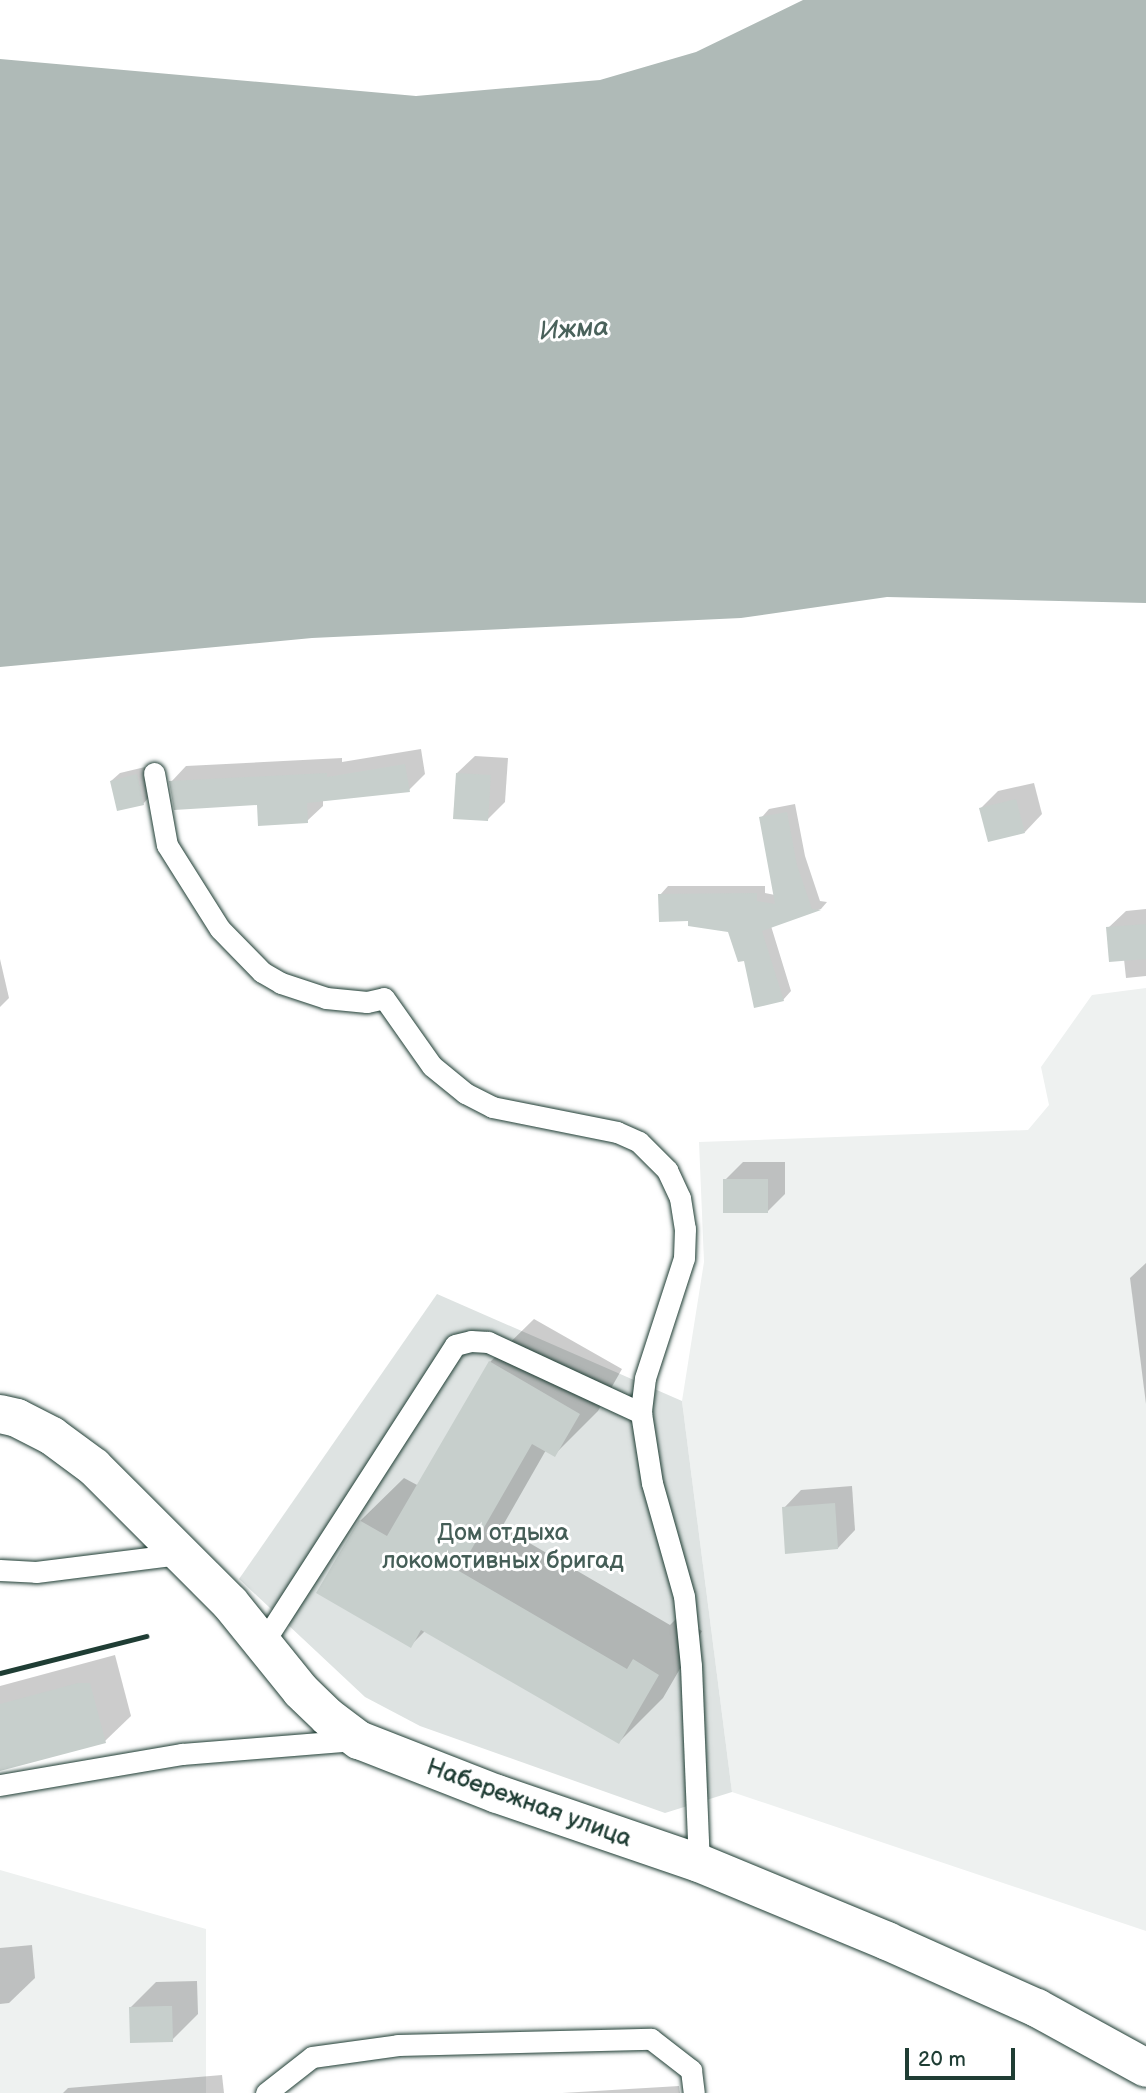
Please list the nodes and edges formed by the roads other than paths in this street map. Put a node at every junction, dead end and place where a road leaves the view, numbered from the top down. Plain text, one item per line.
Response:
1 (154, 773) dead end
2 (641, 1413) junction
3 (0, 1414) edge
4 (181, 1554) junction
5 (0, 1570) edge
6 (263, 1643) junction
7 (359, 1740) junction
8 (0, 1785) edge
9 (699, 1863) junction
10 (1146, 2068) edge
11 (266, 2093) edge
12 (694, 2093) edge

1 - 2 lane
2 - 6 lane
2 - 9 lane
3 - 4 street, Набережная улица
4 - 5 lane
4 - 6 street, Набережная улица
6 - 7 street, Набережная улица
7 - 8 lane
7 - 9 street, Набережная улица
9 - 10 street, Набережная улица
11 - 12 lane

